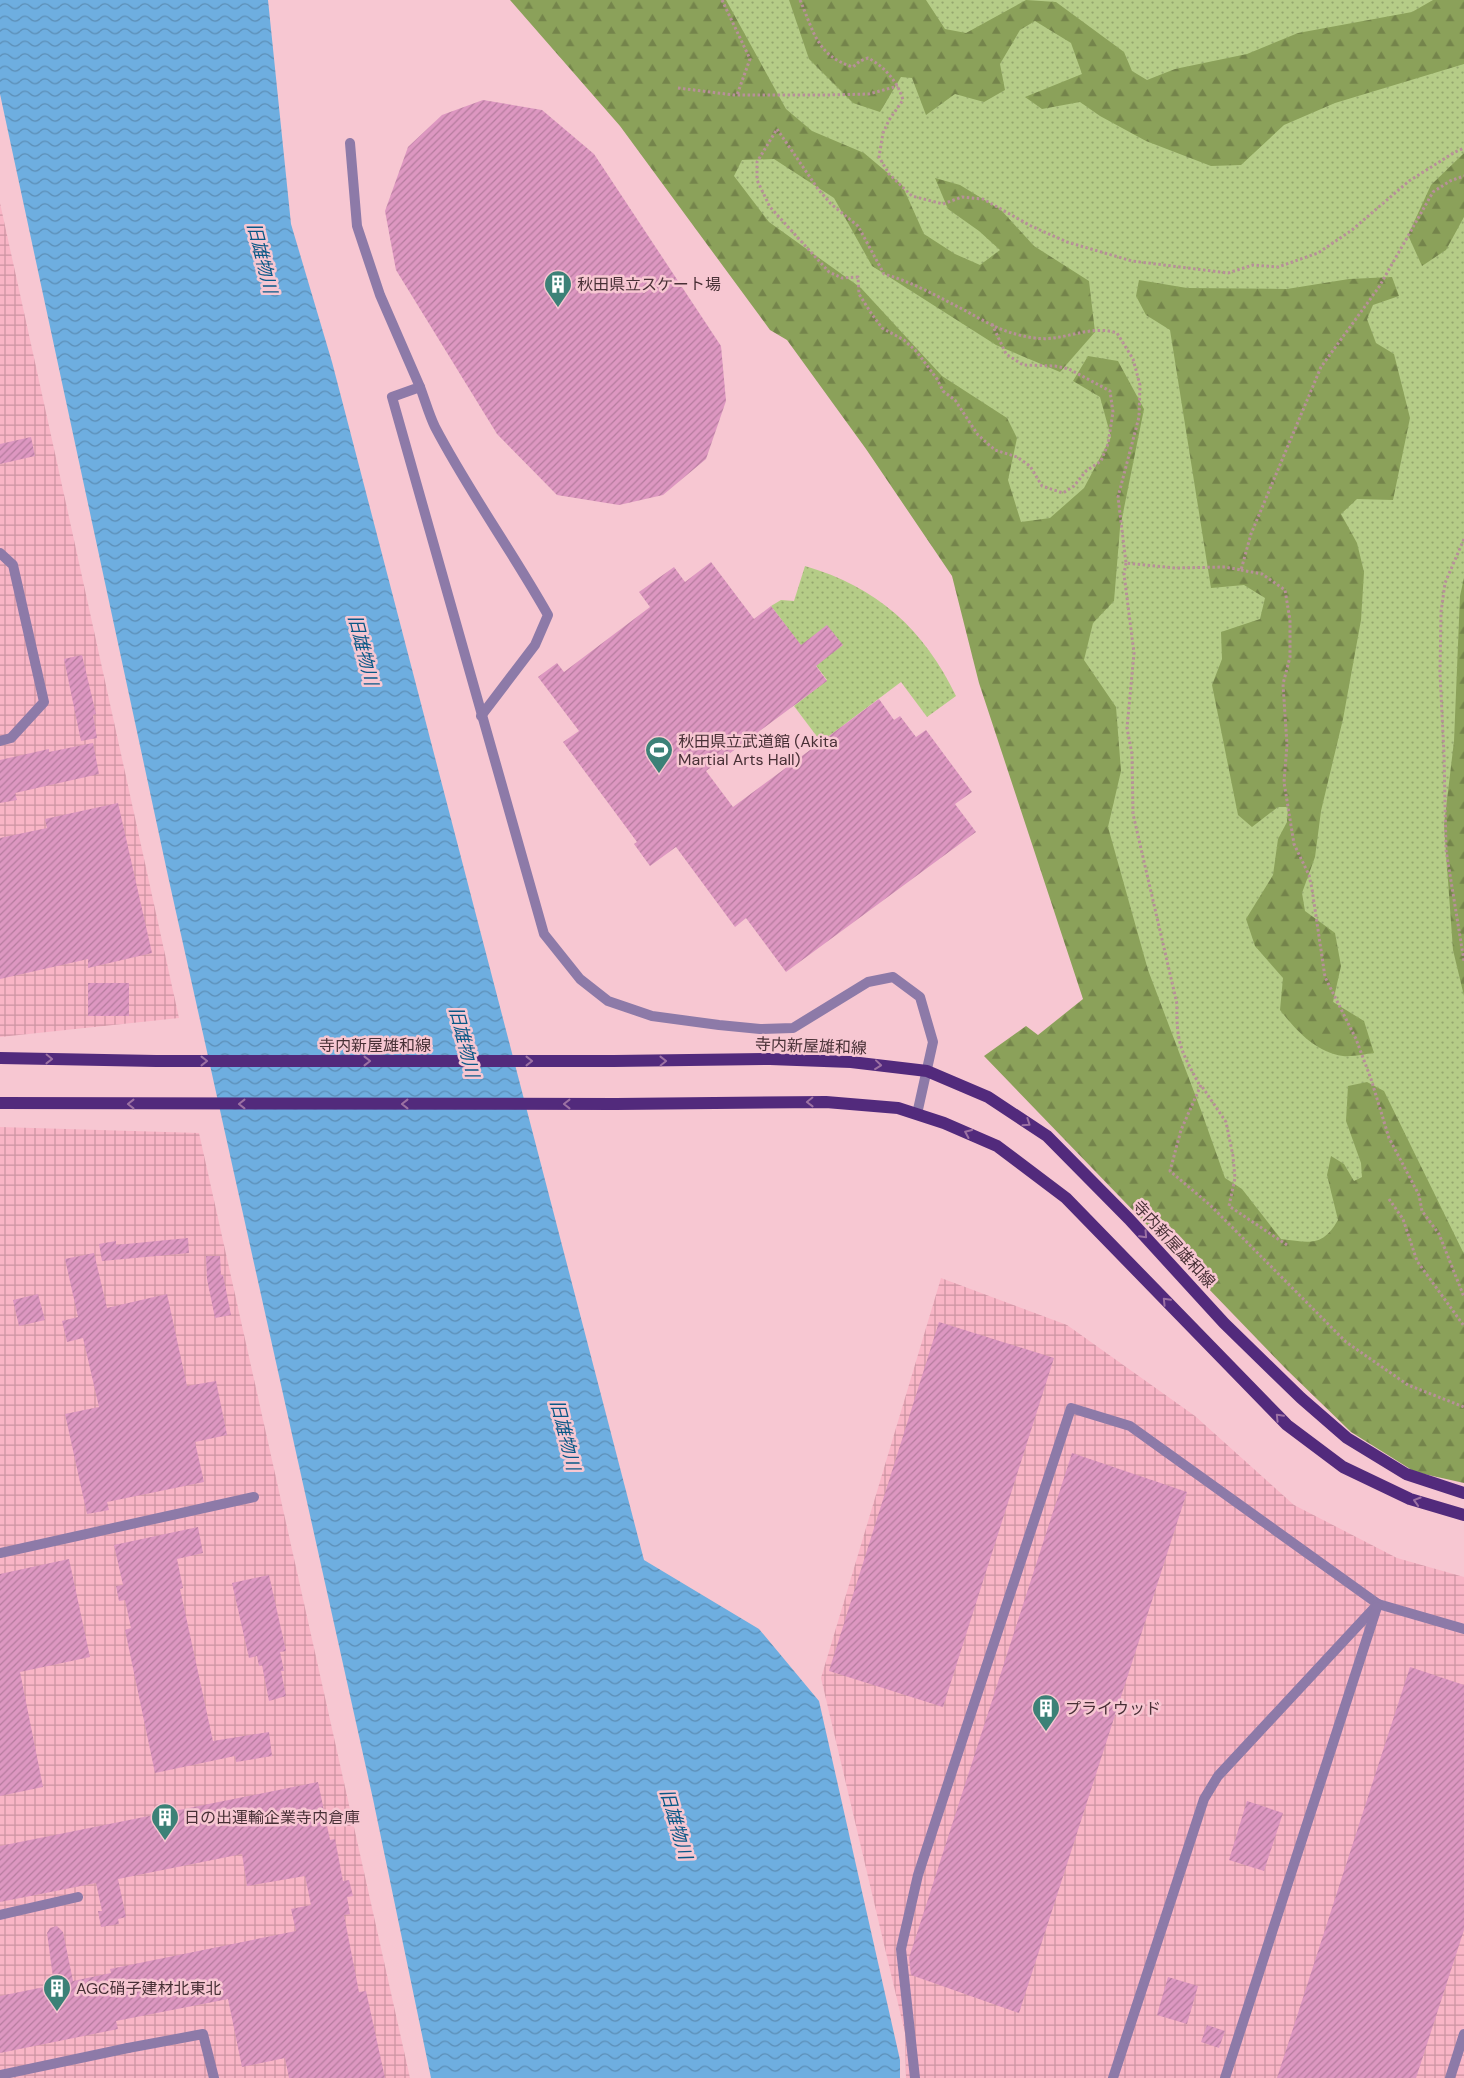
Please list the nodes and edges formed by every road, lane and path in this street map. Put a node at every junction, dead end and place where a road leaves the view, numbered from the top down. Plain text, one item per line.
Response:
1 (722, 0) edge
2 (800, 0) edge
3 (898, 86) junction
4 (678, 88) dead end
5 (738, 95) junction
6 (350, 143) dead end
7 (1464, 148) edge
8 (1464, 176) edge
9 (992, 324) junction
10 (420, 387) junction
11 (1464, 539) edge
12 (0, 553) edge
13 (1126, 563) junction
14 (1241, 570) junction
15 (481, 716) junction
16 (0, 741) edge
17 (1464, 962) edge
18 (0, 1058) edge
19 (927, 1071) junction
20 (1199, 1084) dead end
21 (0, 1103) edge
22 (917, 1114) junction
23 (1389, 1199) dead end
24 (1288, 1245) dead end
25 (1464, 1296) edge
26 (1464, 1326) edge
27 (1464, 1407) edge
28 (1464, 1493) edge
29 (254, 1497) dead end
30 (1464, 1515) edge
31 (0, 1553) edge
32 (1378, 1604) junction
33 (1464, 1629) edge
34 (78, 1897) dead end
35 (0, 1915) edge
36 (1464, 2034) edge
37 (0, 2075) edge
38 (214, 2078) edge
39 (915, 2078) edge
40 (1113, 2078) edge
41 (1225, 2078) edge
42 (1450, 2078) edge

1 - 5 path
2 - 3 path
3 - 5 path
3 - 7 path
4 - 5 path
6 - 10 street
8 - 14 path
9 - 9 path
9 - 13 path
10 - 15 street
10 - 15 street
11 - 17 path
12 - 16 street
13 - 14 path
13 - 20 path
14 - 25 path
15 - 19 street
18 -> 19 main road, 寺内新屋雄和線
19 - 22 street
19 -> 28 main road, 寺内新屋雄和線
22 -> 21 main road
30 -> 22 main road
23 - 26 path
24 - 27 path
29 - 31 street
32 - 33 street
32 - 39 street
32 - 40 street
32 - 41 street
34 - 35 street
36 - 42 street
37 - 38 street

